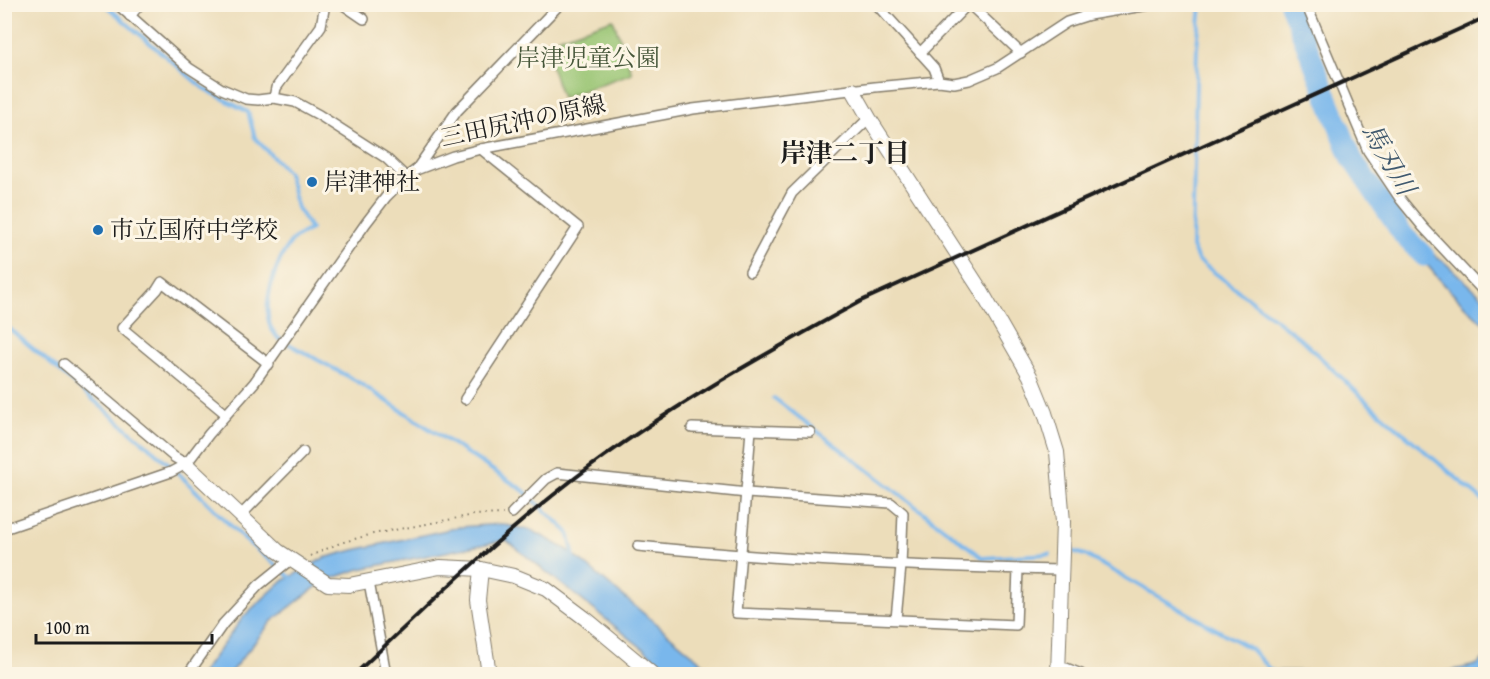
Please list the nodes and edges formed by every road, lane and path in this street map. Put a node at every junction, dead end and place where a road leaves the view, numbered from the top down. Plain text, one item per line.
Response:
1 (117, 4) edge
2 (140, 4) edge
3 (325, 4) edge
4 (342, 4) edge
5 (560, 4) edge
6 (876, 4) edge
7 (968, 4) edge
8 (1079, 4) edge
9 (1155, 4) edge
10 (1306, 4) edge
11 (1089, 15) junction
12 (130, 16) junction
13 (364, 19) dead end
14 (920, 53) junction
15 (1021, 53) junction
16 (939, 81) junction
17 (854, 90) junction
18 (274, 98) junction
19 (869, 118) junction
20 (481, 149) junction
21 (416, 170) junction
22 (406, 177) junction
23 (750, 272) dead end
24 (1485, 294) edge
25 (64, 364) dead end
26 (269, 364) junction
27 (465, 399) dead end
28 (226, 414) junction
29 (692, 428) dead end
30 (751, 430) junction
31 (810, 432) dead end
32 (303, 452) dead end
33 (186, 464) junction
34 (747, 493) junction
35 (512, 513) joint
36 (240, 516) junction
37 (4, 529) edge
38 (638, 546) dead end
39 (742, 556) junction
40 (294, 563) junction
41 (901, 566) junction
42 (481, 569) junction
43 (1018, 569) junction
44 (1062, 570) junction
45 (369, 582) junction
46 (896, 619) junction
47 (1058, 671) edge
48 (382, 672) edge
49 (188, 675) edge
50 (489, 675) edge
51 (652, 675) edge
52 (1081, 675) edge

1 - 12 street
2 - 12 street
3 - 18 street
4 - 13 street
5 - 21 street
6 - 14 street
7 - 14 street
7 - 15 street
8 - 11 street
9 - 11 street, 三田尻沖の原線
10 - 24 street
11 - 15 street, 三田尻沖の原線
12 - 18 street
14 - 16 street
15 - 16 street, 三田尻沖の原線
16 - 17 street, 三田尻沖の原線
17 - 19 street
17 - 20 street, 三田尻沖の原線
18 - 22 street
19 - 23 street
19 - 44 street
20 - 21 street, 三田尻沖の原線
20 - 27 street
21 - 22 street, 三田尻沖の原線
22 - 26 street, 三田尻沖の原線
25 - 33 street
26 - 28 street, 三田尻沖の原線
26 - 28 street
28 - 33 street, 三田尻沖の原線
29 - 30 street
30 - 31 street
30 - 34 street
32 - 36 street
33 - 36 street
33 - 37 street
34 - 35 street
34 - 39 street
34 - 41 street
35 - 40 path
36 - 40 street
38 - 39 street
39 - 41 street
39 - 46 street
40 - 45 street
40 - 49 street
41 - 43 street
41 - 46 street
42 - 45 street
42 - 50 street
42 - 51 street
43 - 44 street
43 - 46 street
44 - 47 street
45 - 48 street
47 - 52 street

